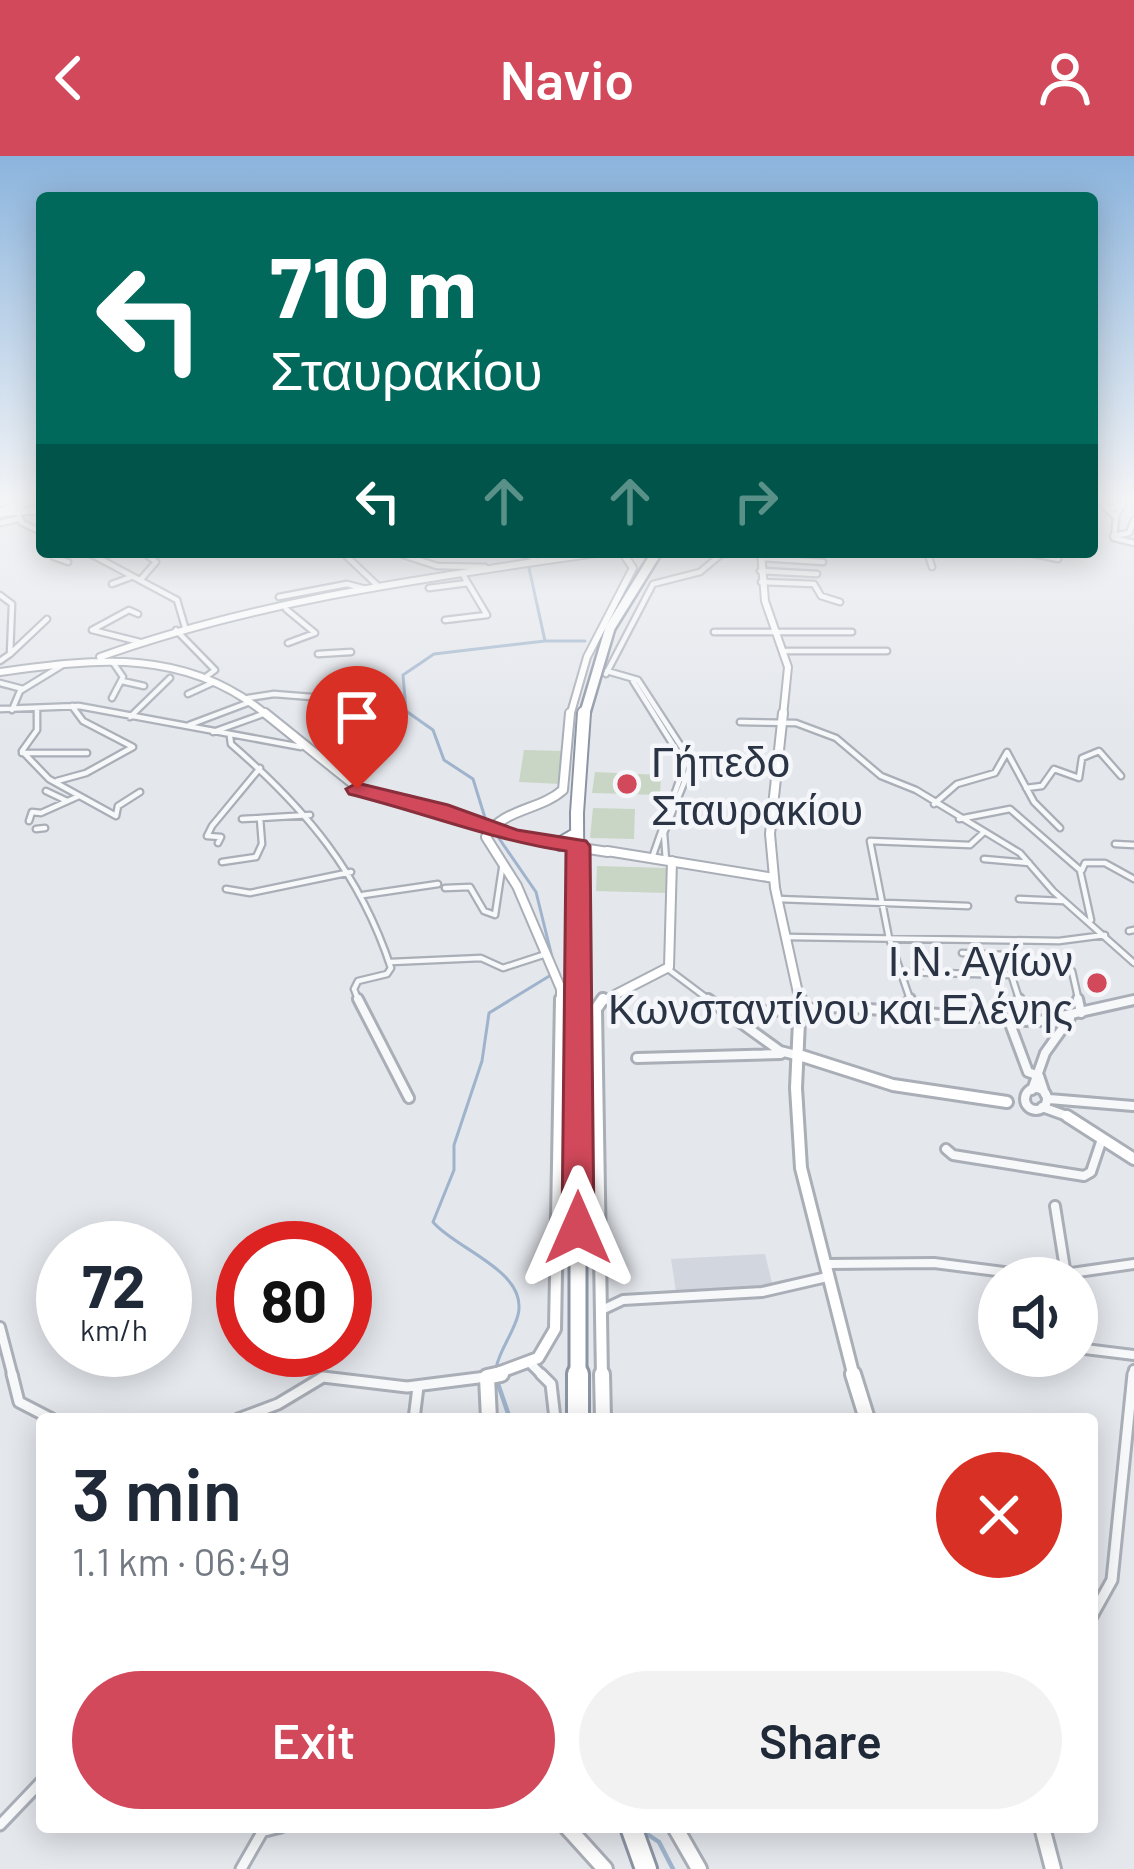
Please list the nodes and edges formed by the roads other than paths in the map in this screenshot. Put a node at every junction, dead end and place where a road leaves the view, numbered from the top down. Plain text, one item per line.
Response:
1 (131, 577) edge
2 (137, 577) edge
3 (368, 577) edge
4 (424, 577) edge
5 (464, 577) edge
6 (628, 577) edge
7 (642, 577) edge
8 (680, 577) edge
9 (761, 577) edge
10 (142, 579) joint
11 (761, 582) junction
12 (112, 584) dead end
13 (468, 584) junction
14 (334, 586) junction
15 (378, 586) junction
16 (445, 586) junction
17 (273, 588) dead end
18 (429, 588) dead end
19 (319, 589) junction
20 (366, 589) junction
21 (344, 594) junction
22 (0, 595) edge
23 (451, 596) dead end
24 (279, 597) junction
25 (840, 602) dead end
26 (286, 609) junction
27 (138, 614) dead end
28 (46, 619) dead end
29 (445, 620) dead end
30 (179, 627) junction
31 (714, 632) dead end
32 (779, 632) junction
33 (852, 632) dead end
34 (140, 642) junction
35 (288, 643) dead end
36 (786, 651) junction
37 (887, 651) dead end
38 (351, 652) dead end
39 (10, 653) junction
40 (318, 654) dead end
41 (90, 659) junction
42 (0, 661) edge
43 (112, 661) junction
44 (0, 672) edge
45 (170, 678) dead end
46 (212, 678) junction
47 (635, 680) junction
48 (122, 682) junction
49 (0, 683) edge
50 (144, 686) dead end
51 (22, 689) junction
52 (188, 694) dead end
53 (112, 698) dead end
54 (250, 700) junction
55 (387, 703) dead end
56 (72, 706) junction
57 (37, 709) junction
58 (0, 710) edge
59 (12, 710) junction
60 (265, 713) junction
61 (129, 721) junction
62 (784, 721) junction
63 (740, 722) dead end
64 (186, 727) junction
65 (210, 733) junction
66 (230, 737) junction
67 (301, 747) junction
68 (22, 753) junction
69 (88, 753) dead end
70 (260, 768) junction
71 (1121, 776) dead end
72 (54, 782) junction
73 (1026, 788) junction
74 (46, 790) dead end
75 (140, 793) dead end
76 (80, 795) junction
77 (67, 802) junction
78 (934, 804) junction
79 (310, 814) junction
80 (260, 818) junction
81 (242, 819) dead end
82 (958, 819) junction
83 (28, 821) dead end
84 (1060, 828) dead end
85 (492, 830) junction
86 (982, 833) junction
87 (218, 843) dead end
88 (553, 843) joint
89 (1115, 844) dead end
90 (1134, 845) edge
91 (578, 848) junction
92 (603, 851) joint
93 (652, 858) junction
94 (984, 859) dead end
95 (669, 860) junction
96 (222, 862) dead end
97 (502, 862) junction
98 (1032, 864) junction
99 (351, 872) junction
100 (1081, 872) junction
101 (773, 878) junction
102 (1134, 879) edge
103 (226, 889) dead end
104 (363, 895) junction
105 (778, 899) junction
106 (1019, 899) dead end
107 (1065, 902) junction
108 (884, 904) junction
109 (968, 906) dead end
110 (1090, 923) junction
111 (1105, 935) junction
112 (787, 937) junction
113 (889, 938) junction
114 (962, 952) dead end
115 (543, 955) junction
116 (391, 962) junction
117 (1134, 963) edge
118 (668, 969) junction
119 (1072, 971) dead end
120 (900, 972) junction
121 (1012, 976) junction
122 (1133, 1004) edge
123 (801, 1006) junction
124 (915, 1012) junction
125 (733, 1013) junction
126 (1081, 1013) junction
127 (1070, 1018) junction
128 (1009, 1021) junction
129 (1026, 1021) junction
130 (572, 1033) junction
131 (597, 1033) junction
132 (784, 1054) junction
133 (799, 1055) junction
134 (637, 1058) dead end
135 (1039, 1076) junction
136 (1032, 1090) junction
137 (1022, 1096) junction
138 (1047, 1096) junction
139 (409, 1098) dead end
140 (1007, 1102) junction
141 (1037, 1107) junction
142 (1134, 1108) edge
143 (1066, 1116) junction
144 (1101, 1142) junction
145 (946, 1149) dead end
146 (1134, 1159) edge
147 (1055, 1205) dead end
148 (1063, 1257) edge
149 (1134, 1264) edge
150 (978, 1269) edge
151 (825, 1270) junction
152 (1098, 1270) edge
153 (601, 1310) junction
154 (0, 1327) edge
155 (1098, 1351) edge
156 (1134, 1355) edge
157 (531, 1364) junction
158 (1134, 1370) edge
159 (487, 1377) junction
160 (418, 1387) junction
161 (41, 1413) edge
162 (253, 1413) edge
163 (414, 1413) edge
164 (488, 1413) edge
165 (554, 1413) edge
166 (578, 1413) edge
167 (603, 1413) edge
168 (865, 1413) edge
169 (1098, 1605) edge
170 (36, 1787) edge
171 (0, 1825) edge
172 (263, 1833) edge
173 (572, 1833) edge
174 (633, 1833) edge
175 (678, 1833) edge
176 (1044, 1833) edge
177 (242, 1869) edge
178 (605, 1869) edge
179 (646, 1869) edge
180 (699, 1869) edge
181 (1053, 1869) edge

1 - 12 street
2 - 10 street
3 - 15 street
4 - 15 street
5 - 13 street
6 - 85 street
7 - 91 highway
8 - 47 street
9 - 11 street
10 - 30 street
11 - 25 street
11 - 32 street
13 - 16 street
13 - 29 street
14 - 19 street
14 - 20 street
14 - 21 street
15 - 20 street
16 - 18 street
16 - 23 street
17 - 24 street
19 - 21 street
19 - 24 street
20 - 21 street
21 - 26 street
22 - 39 street
24 - 26 street
26 - 30 street
26 - 35 street
27 - 34 street
28 - 39 street
30 - 34 street
30 - 46 street
31 - 32 street
32 - 33 street
32 - 36 street
34 - 41 street
36 - 37 street
36 - 62 street
38 - 40 street
39 - 42 street
41 - 43 street
41 - 44 street
41 - 51 street
43 - 46 street
43 - 48 street
45 - 61 street
46 - 52 street
46 - 54 street
47 - 93 street
47 - 95 street
48 - 50 street
48 - 53 street
49 - 51 street
51 - 59 street
54 - 55 street
54 - 60 street
54 - 64 street
56 - 57 street
56 - 61 street
56 - 72 street
57 - 59 street
57 - 68 street
58 - 59 street
60 - 65 street
60 - 67 street
61 - 64 street
62 - 63 street
62 - 78 street
62 - 101 street
64 - 65 street
65 - 66 street
66 - 67 street
66 - 70 street
67 - 85 street
68 - 69 street
68 - 72 street
70 - 79 street
70 - 87 street
71 - 73 street
72 - 76 street
73 - 78 street
73 - 84 street
74 - 77 street
75 - 76 street
76 - 77 street
77 - 83 street
78 - 82 street
79 - 80 street
79 - 99 street
80 - 81 street
80 - 96 street
82 - 86 street
82 - 100 street
85 - 88 street
85 - 97 street
86 - 98 street
86 - 108 street
88 - 91 highway
89 - 90 street
91 - 92 highway
91 - 130 highway
92 - 93 street
93 - 95 street
94 - 98 street
95 - 101 street
95 - 118 street
97 - 104 street
97 - 115 street
98 - 107 street
99 - 103 street
99 - 104 street
100 - 102 street
100 - 110 street
101 - 105 street
104 - 116 street
105 - 108 street
105 - 112 street
106 - 107 street
107 - 110 street
108 - 109 street
108 - 113 street
110 - 111 street
111 - 113 street
111 - 117 street
112 - 113 street
112 - 123 street
113 - 120 street
114 - 121 street
115 - 116 street
115 - 130 street
116 - 139 street
118 - 125 street
118 - 131 street
119 - 126 street
120 - 121 street
120 - 124 street
121 - 129 street
122 - 126 street
123 - 124 street
123 - 125 street
123 - 133 street
124 - 128 street
125 - 132 street
126 - 127 street
127 - 129 street
127 - 135 street
128 - 129 street
128 - 135 street
130 - 131 street
130 - 157 street
130 - 166 highway
131 - 153 street
132 - 133 street
132 - 134 street
133 - 140 street
133 - 151 street
135 - 136 street
135 - 138 street
136 - 137 street
136 - 138 street
137 - 140 street
137 - 141 street
138 - 141 street
138 - 142 street
138 - 143 street
140 - 141 street
141 - 143 street
143 - 144 street
144 - 145 street
144 - 146 street
147 - 148 street
149 - 152 street
150 - 151 street
151 - 153 street
151 - 168 street
153 - 167 street
154 - 161 street
155 - 156 street
157 - 159 street
157 - 165 street
158 - 169 street
159 - 160 street
159 - 164 street
160 - 162 street
160 - 163 street
170 - 171 street
172 - 177 street
173 - 178 street
174 - 179 highway
175 - 180 street
176 - 181 street

